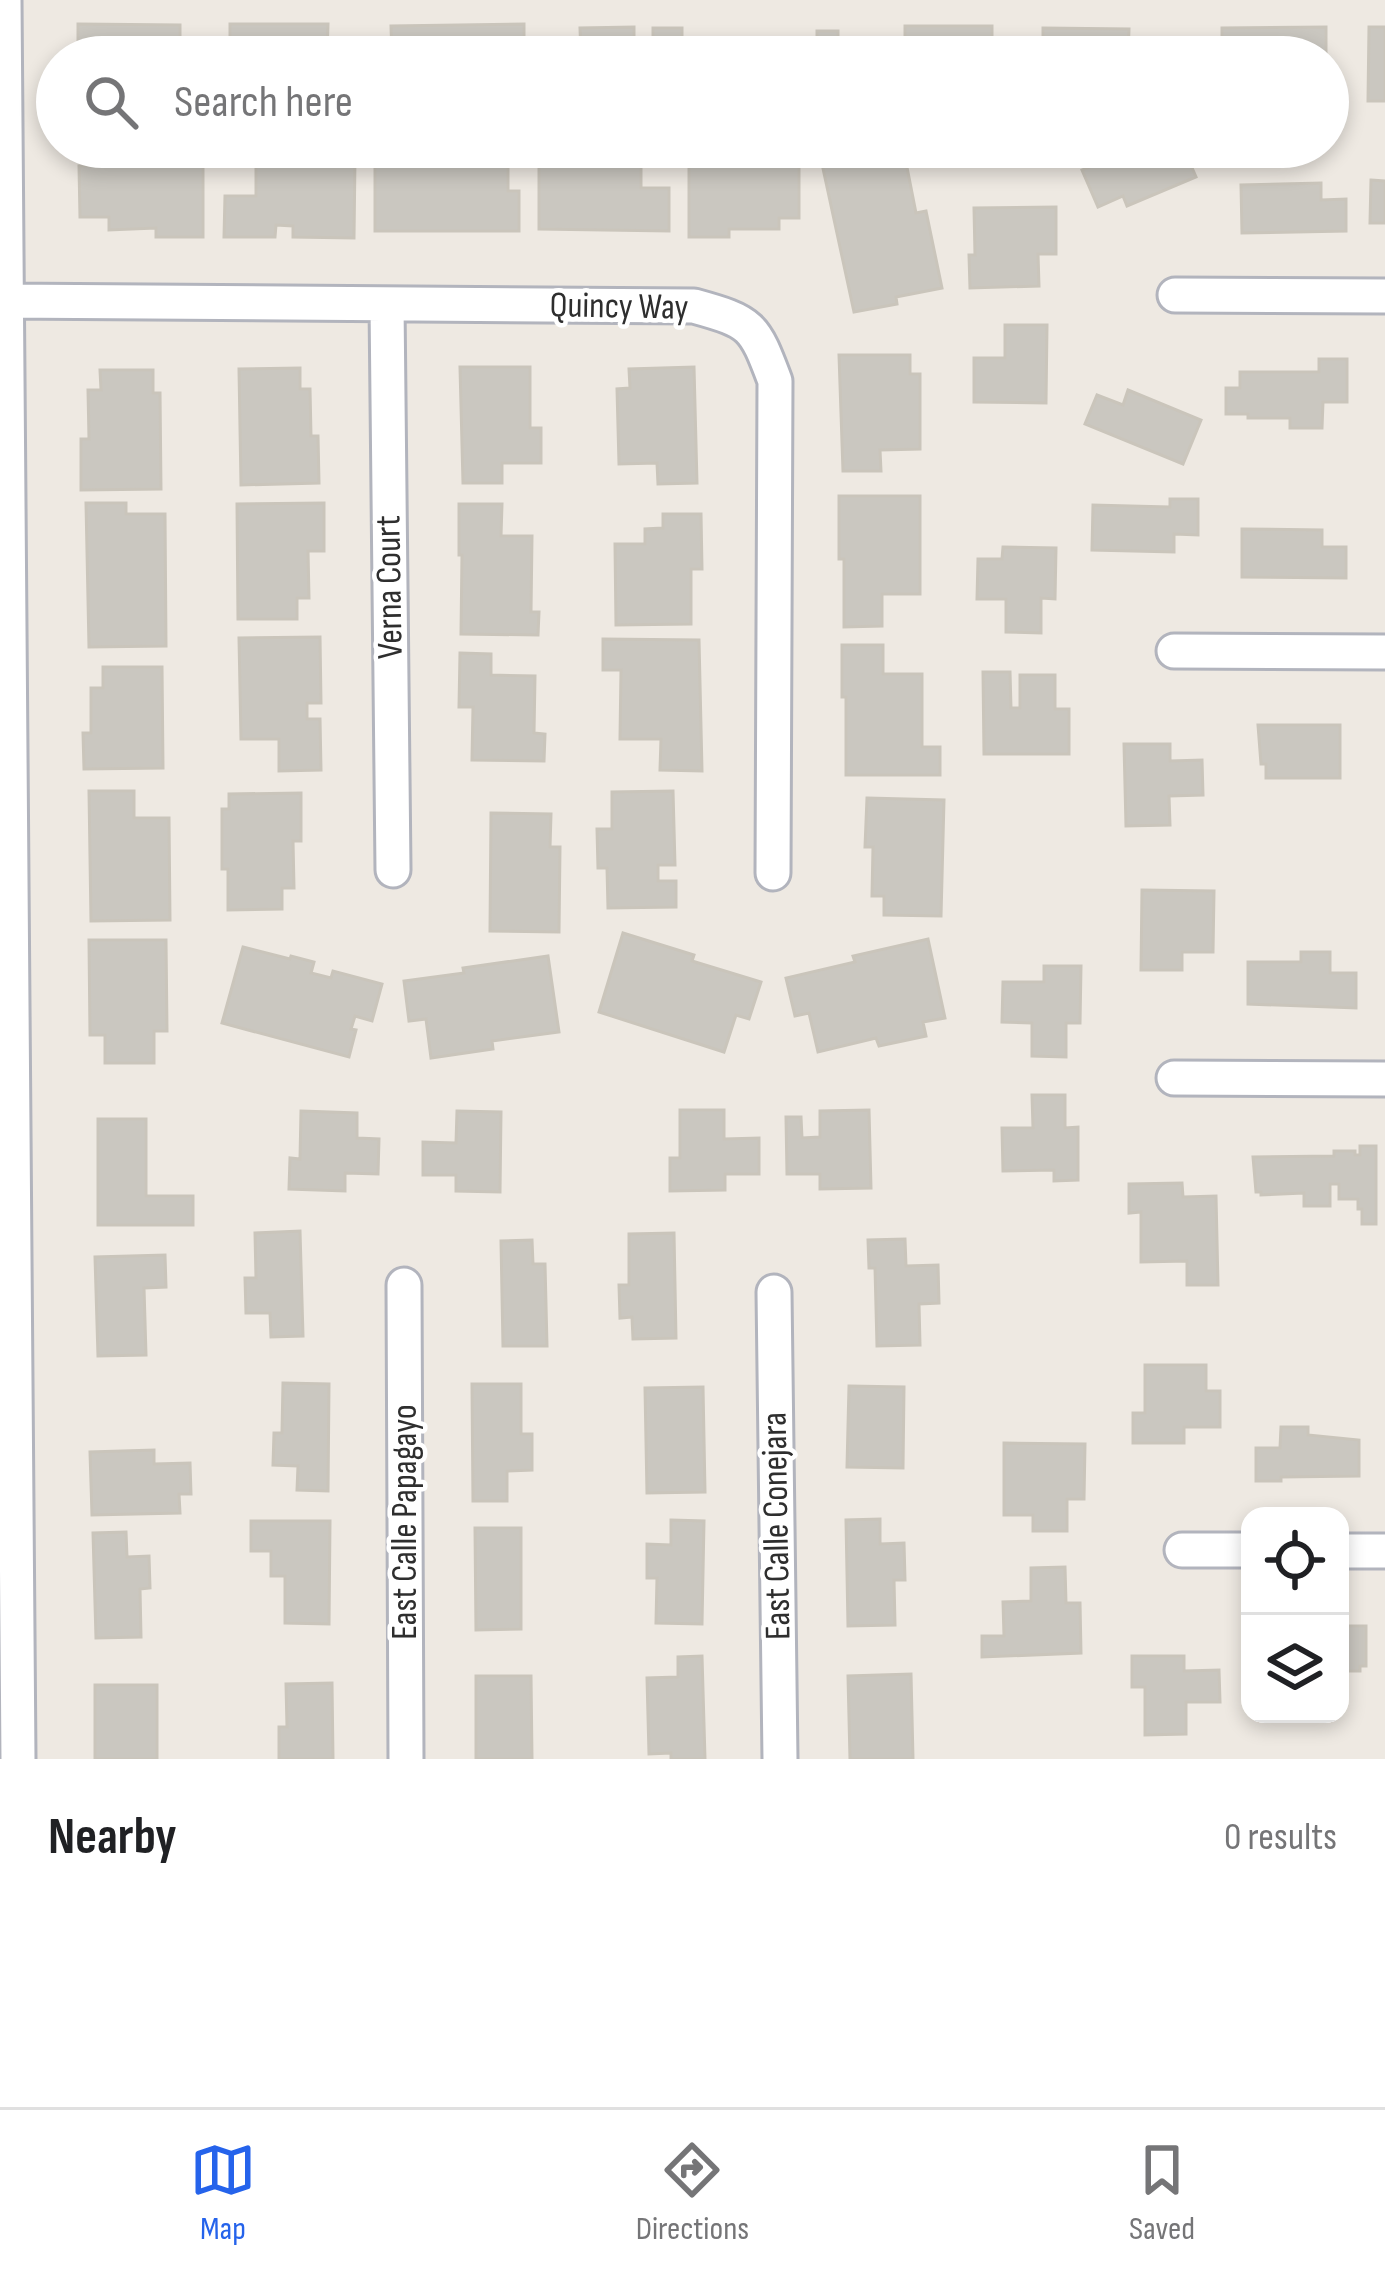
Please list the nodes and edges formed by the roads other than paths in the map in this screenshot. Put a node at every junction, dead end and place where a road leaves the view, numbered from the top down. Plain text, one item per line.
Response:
1 (4, 0) edge
2 (2, 174) edge
3 (1175, 296) dead end
4 (1385, 296) edge
5 (4, 301) junction
6 (387, 304) junction
7 (1174, 651) dead end
8 (1385, 652) edge
9 (393, 870) dead end
10 (773, 873) dead end
11 (1174, 1078) dead end
12 (1385, 1079) edge
13 (404, 1286) dead end
14 (774, 1292) dead end
15 (1182, 1550) dead end
16 (1241, 1550) edge
17 (1349, 1551) edge
18 (1385, 1551) edge
19 (18, 1759) edge
20 (406, 1759) edge
21 (780, 1759) edge

1 - 2 street
2 - 5 street
3 - 4 street
5 - 6 street, Quincy Way
5 - 19 street
6 - 9 street, Verna Court
6 - 10 street, Quincy Way
7 - 8 street
11 - 12 street
13 - 20 street, East Calle Papagayo
14 - 21 street, East Calle Conejara
15 - 16 street
17 - 18 street

